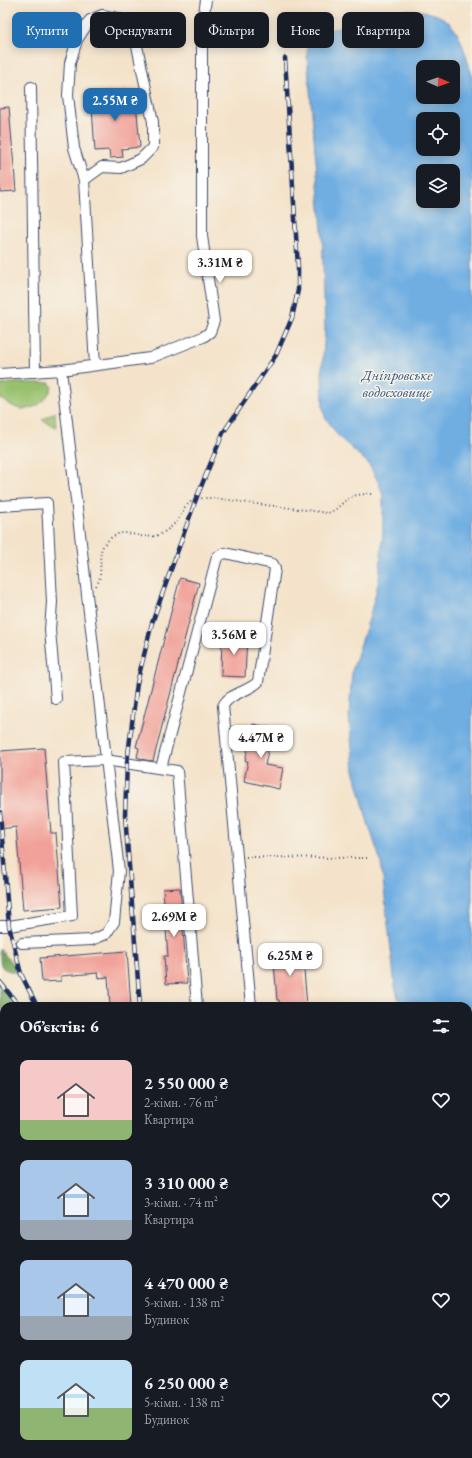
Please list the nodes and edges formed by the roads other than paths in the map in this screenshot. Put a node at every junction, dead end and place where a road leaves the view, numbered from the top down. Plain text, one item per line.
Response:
1 (206, 0) edge
2 (31, 88) dead end
3 (84, 180) junction
4 (95, 365) junction
5 (61, 370) junction
6 (35, 372) junction
7 (0, 374) edge
8 (0, 506) edge
9 (56, 699) dead end
10 (105, 760) junction
11 (161, 768) junction
12 (0, 926) edge
13 (22, 943) dead end
14 (197, 1002) edge
15 (251, 1002) edge

1 - 4 street
2 - 6 street
3 - 3 street
3 - 4 street
4 - 5 street
5 - 6 street
5 - 10 street
6 - 7 street
8 - 9 street
10 - 11 street
10 - 12 street
10 - 13 street
11 - 14 street
11 - 15 street

